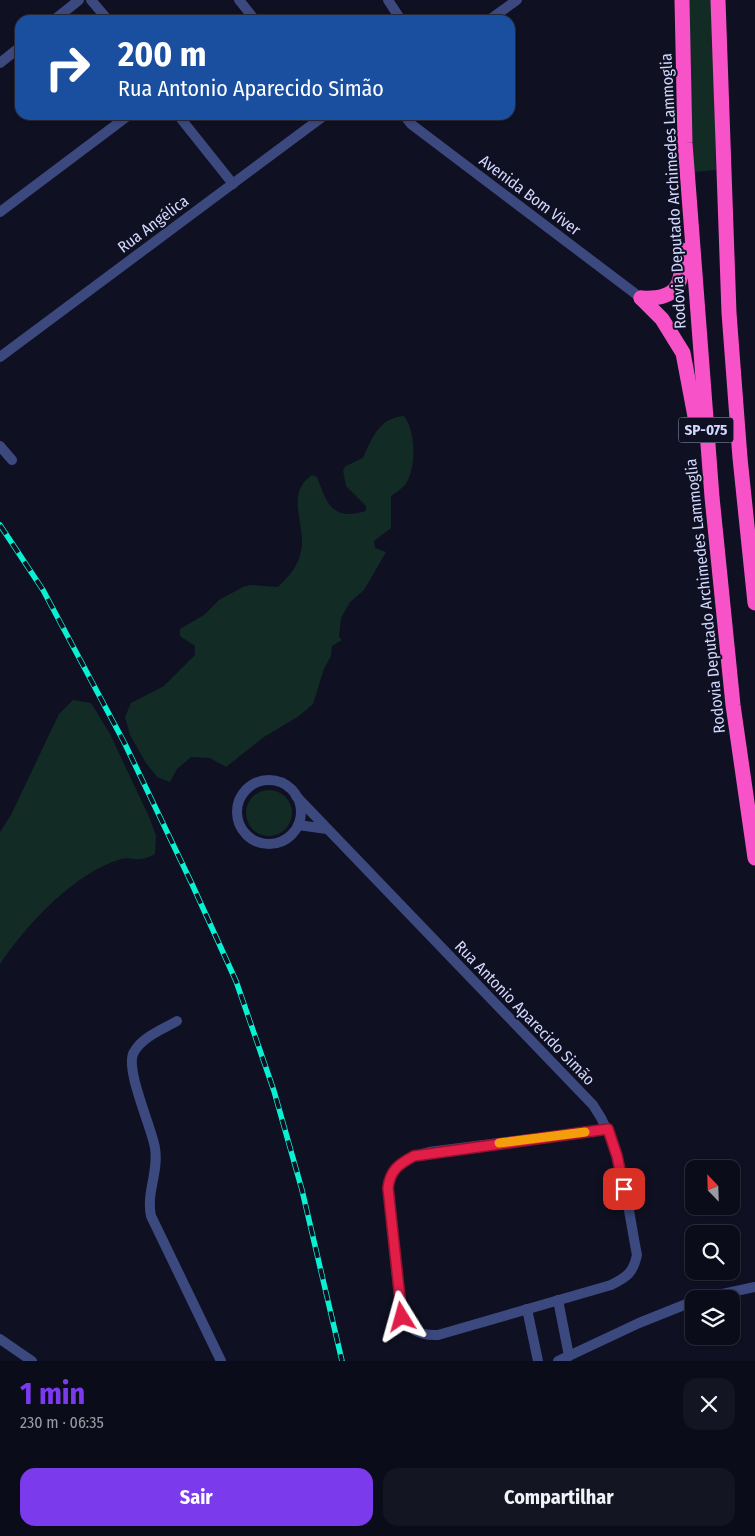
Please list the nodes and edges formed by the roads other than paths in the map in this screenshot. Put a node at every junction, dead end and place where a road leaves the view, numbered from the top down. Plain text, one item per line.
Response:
1 (78, 0) edge
2 (92, 0) edge
3 (239, 0) edge
4 (388, 0) edge
5 (517, 0) edge
6 (682, 0) edge
7 (718, 0) edge
8 (60, 15) edge
9 (104, 15) edge
10 (251, 15) edge
11 (397, 15) edge
12 (496, 15) edge
13 (15, 51) edge
14 (0, 63) edge
15 (121, 120) edge
16 (182, 120) edge
17 (318, 120) edge
18 (408, 120) edge
19 (685, 143) junction
20 (233, 184) junction
21 (0, 212) edge
22 (641, 298) junction
23 (0, 357) edge
24 (0, 446) edge
25 (12, 460) dead end
26 (712, 497) junction
27 (755, 603) edge
28 (296, 796) junction
29 (298, 825) junction
30 (327, 830) junction
31 (755, 858) edge
32 (177, 1022) dead end
33 (608, 1129) junction
34 (755, 1287) edge
35 (740, 1290) edge
36 (558, 1300) junction
37 (685, 1305) edge
38 (527, 1309) junction
39 (0, 1339) edge
40 (569, 1356) junction
41 (32, 1361) edge
42 (221, 1361) edge
43 (538, 1361) edge
44 (558, 1361) edge

1 - 8 street
2 - 9 street
3 - 10 street
4 - 11 street
5 - 12 street
6 - 19 highway, Rodovia Deputado Archimedes Lammoglia / SP-075
7 - 27 highway, SP-075
13 - 14 street
15 - 21 street
16 - 20 street
17 - 20 street, Rua Angélica
18 - 22 street, Avenida Bom Viver
19 - 22 highway
19 - 26 highway, Rodovia Deputado Archimedes Lammoglia / SP-075
20 - 23 street, Rua Angélica
22 - 26 highway
24 - 25 street
26 - 31 highway, Rodovia Deputado Archimedes Lammoglia / SP-075
28 - 29 street
28 - 29 street, Rua Antonio Aparecido Simão
28 - 30 street, Rua Antonio Aparecido Simão
29 - 30 street
30 - 33 street, Rua Antonio Aparecido Simão
32 - 42 street
33 - 36 street, Rua Antonio Aparecido Simão
33 - 38 street, Rua Antonio Aparecido Simão
34 - 35 street
36 - 38 street, Rua Antonio Aparecido Simão
36 - 40 street
37 - 40 street
38 - 43 street
39 - 41 street
40 - 44 street

